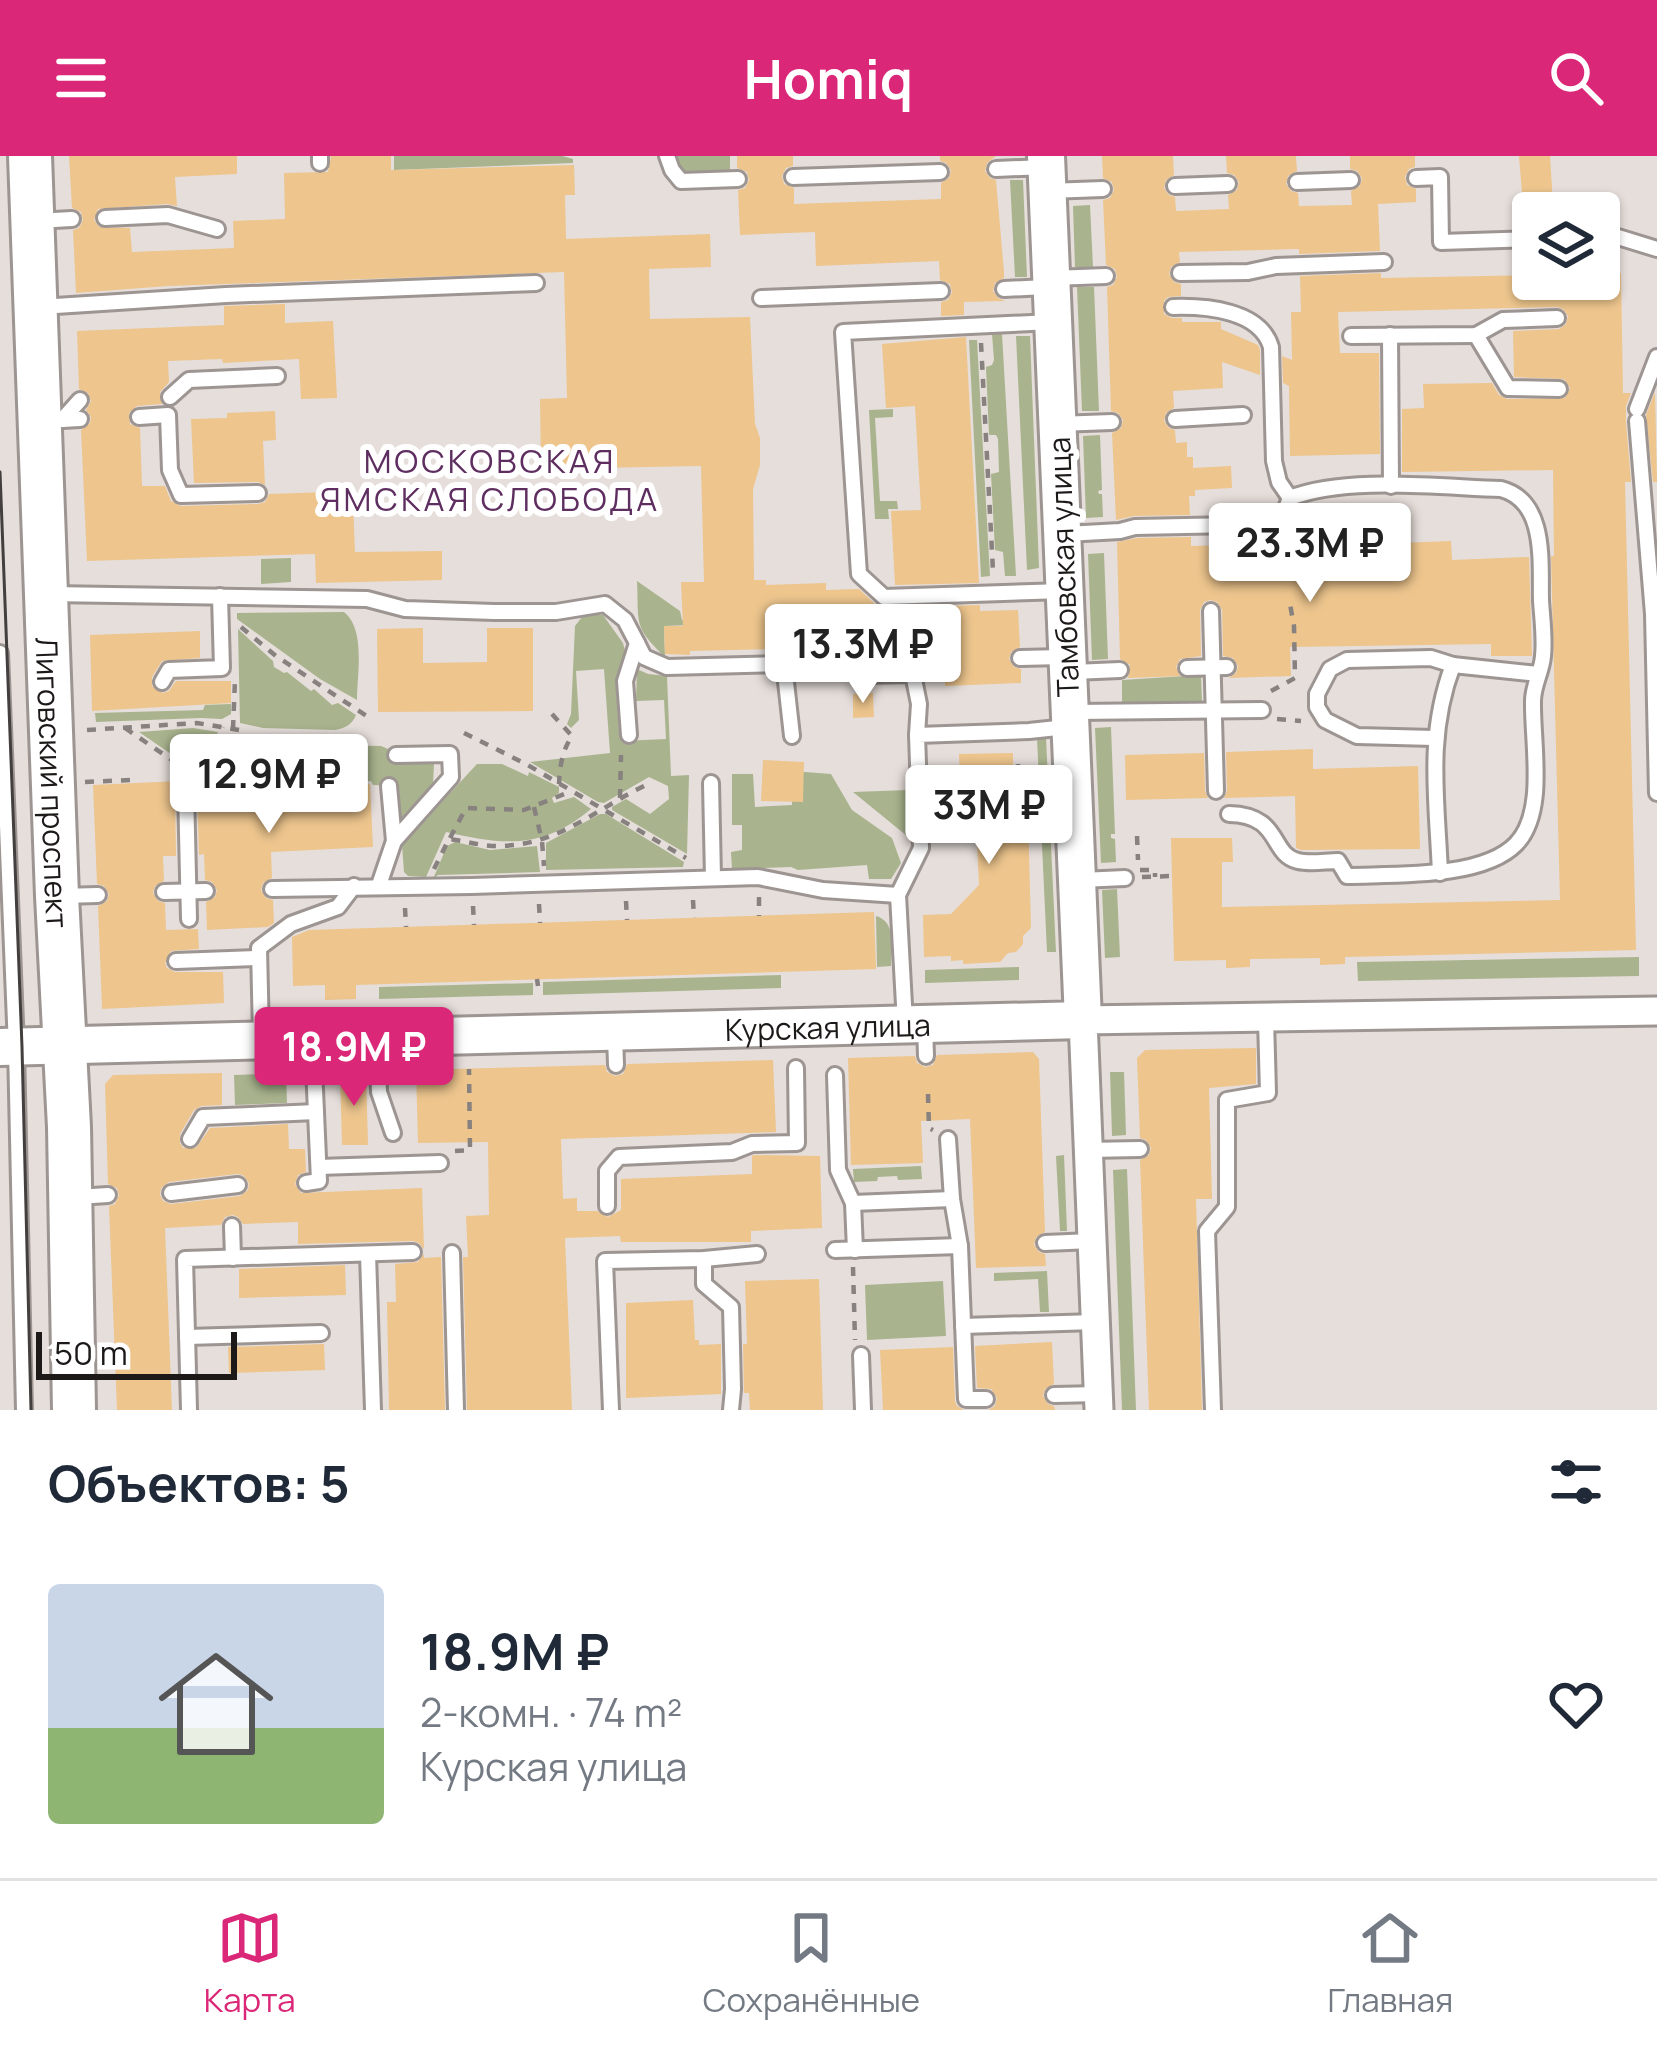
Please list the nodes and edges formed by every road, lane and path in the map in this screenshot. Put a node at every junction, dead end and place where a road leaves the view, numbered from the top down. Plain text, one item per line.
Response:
1 (29, 156) edge
2 (667, 156) edge
3 (996, 169) dead end
4 (1047, 171) edge
5 (940, 172) dead end
6 (794, 177) dead end
7 (1416, 178) dead end
8 (738, 179) dead end
9 (1351, 180) dead end
10 (1298, 182) dead end
11 (1228, 184) dead end
12 (1175, 186) dead end
13 (1103, 189) dead end
14 (105, 218) dead end
15 (217, 229) dead end
16 (1620, 238) edge
17 (1512, 240) edge
18 (1657, 249) edge
19 (1384, 262) dead end
20 (1180, 273) dead end
21 (1106, 276) dead end
22 (536, 283) dead end
23 (1004, 289) dead end
24 (941, 291) dead end
25 (1052, 296) junction
26 (761, 298) dead end
27 (34, 307) junction
28 (1173, 307) dead end
29 (1557, 318) dead end
30 (980, 335) dead end
31 (1351, 335) dead end
32 (1390, 335) junction
33 (1477, 335) junction
34 (1657, 357) edge
35 (277, 376) dead end
36 (1559, 389) dead end
37 (170, 397) dead end
38 (80, 400) dead end
39 (1243, 416) dead end
40 (139, 417) dead end
41 (1174, 418) dead end
42 (60, 420) junction
43 (1112, 422) dead end
44 (1058, 424) junction
45 (1391, 486) junction
46 (258, 493) dead end
47 (1290, 498) junction
48 (1280, 524) junction
49 (1062, 534) junction
50 (1385, 564) dead end
51 (1064, 590) junction
52 (994, 593) junction
53 (46, 594) junction
54 (220, 596) junction
55 (1290, 604) dead end
56 (1211, 610) dead end
57 (220, 614) junction
58 (637, 643) junction
59 (0, 653) edge
60 (1020, 658) dead end
61 (944, 661) dead end
62 (1068, 664) junction
63 (1453, 665) junction
64 (1220, 667) junction
65 (222, 668) junction
66 (1187, 668) dead end
67 (1120, 670) dead end
68 (913, 674) junction
69 (1538, 674) junction
70 (865, 675) dead end
71 (1289, 681) dead end
72 (162, 682) dead end
73 (1262, 710) dead end
74 (1214, 711) junction
75 (552, 714) dead end
76 (368, 717) dead end
77 (1070, 719) junction
78 (224, 727) junction
79 (125, 728) junction
80 (87, 730) dead end
81 (464, 733) dead end
82 (628, 735) joint
83 (917, 735) junction
84 (792, 736) dead end
85 (1434, 738) junction
86 (396, 754) dead end
87 (1018, 764) dead end
88 (1018, 776) dead end
89 (85, 782) dead end
90 (130, 783) dead end
91 (711, 783) dead end
92 (560, 784) junction
93 (646, 785) dead end
94 (389, 786) dead end
95 (187, 790) dead end
96 (572, 791) junction
97 (1216, 791) dead end
98 (1657, 793) edge
99 (620, 798) junction
100 (534, 807) junction
101 (604, 808) junction
102 (1229, 814) dead end
103 (1137, 836) dead end
104 (733, 838) dead end
105 (449, 839) junction
106 (712, 839) junction
107 (394, 841) junction
108 (542, 842) junction
109 (1440, 873) junction
110 (713, 875) junction
111 (1172, 876) dead end
112 (1125, 878) dead end
113 (1076, 880) junction
114 (545, 884) junction
115 (379, 885) junction
116 (355, 886) junction
117 (427, 887) junction
118 (272, 889) dead end
119 (206, 891) dead end
120 (164, 892) dead end
121 (189, 892) junction
122 (898, 895) junction
123 (190, 919) dead end
124 (259, 958) junction
125 (176, 961) dead end
126 (1657, 1011) edge
127 (1266, 1019) junction
128 (1083, 1020) junction
129 (919, 1034) junction
130 (377, 1038) junction
131 (312, 1040) junction
132 (262, 1041) junction
133 (64, 1046) junction
134 (8, 1047) edge
135 (796, 1068) dead end
136 (469, 1069) dead end
137 (835, 1076) dead end
138 (928, 1094) dead end
139 (316, 1112) junction
140 (393, 1133) dead end
141 (618, 1137) dead end
142 (948, 1138) joint
143 (190, 1139) dead end
144 (1227, 1146) junction
145 (1210, 1147) dead end
146 (1140, 1148) dead end
147 (1088, 1150) junction
148 (619, 1157) junction
149 (440, 1163) joint
150 (319, 1167) junction
151 (306, 1183) dead end
152 (238, 1185) dead end
153 (172, 1193) dead end
154 (952, 1199) junction
155 (853, 1203) junction
156 (607, 1206) dead end
157 (232, 1226) dead end
158 (1091, 1241) junction
159 (1045, 1243) dead end
160 (960, 1246) junction
161 (835, 1250) dead end
162 (856, 1250) junction
163 (413, 1252) dead end
164 (452, 1253) dead end
165 (368, 1254) junction
166 (757, 1254) dead end
167 (233, 1258) junction
168 (704, 1259) junction
169 (1095, 1322) junction
170 (963, 1326) junction
171 (321, 1334) dead end
172 (187, 1337) junction
173 (861, 1360) joint
174 (1054, 1396) dead end
175 (986, 1399) dead end
176 (1098, 1402) edge
177 (24, 1410) edge
178 (74, 1410) edge
179 (189, 1410) edge
180 (373, 1410) edge
181 (456, 1410) edge
182 (611, 1410) edge
183 (730, 1410) edge
184 (863, 1410) edge
185 (1213, 1410) edge

1 - 27 main road, Лиговский проспект
2 - 8 lane
3 - 4 lane
4 - 13 lane
4 - 25 street, Тамбовская улица
5 - 6 lane
7 - 17 lane
9 - 10 lane
11 - 12 lane
14 - 15 lane
16 - 18 lane
19 - 20 lane
21 - 25 lane
22 - 27 lane
23 - 25 lane
24 - 26 lane
25 - 44 street, Тамбовская улица
25 - 52 lane
27 - 42 main road, Лиговский проспект
28 - 47 lane
29 - 33 lane
30 - 52 path
31 - 32 lane
32 - 33 lane
32 - 45 lane
33 - 36 lane
34 - 98 lane
35 - 37 lane
38 - 42 lane
39 - 41 lane
40 - 46 lane
42 - 53 main road, Лиговский проспект
43 - 44 lane
44 - 49 street, Тамбовская улица
45 - 47 lane
45 - 69 lane
47 - 48 lane
48 - 49 lane
48 - 50 lane
49 - 51 street, Тамбовская улица
51 - 52 lane
51 - 62 street, Тамбовская улица
53 - 54 lane
53 - 133 main road, Лиговский проспект
54 - 57 lane
54 - 58 lane
55 - 71 path
56 - 64 lane
57 - 65 lane
57 - 76 path
58 - 82 lane
58 - 84 lane
59 - 134 lane
60 - 62 lane
61 - 68 lane
62 - 67 lane
62 - 77 street, Тамбовская улица
63 - 69 lane
63 - 85 lane
63 - 85 lane
64 - 66 lane
64 - 74 lane
65 - 72 lane
65 - 78 path
68 - 70 lane
68 - 83 lane
69 - 109 lane
73 - 74 lane
74 - 77 lane
74 - 97 lane
75 - 92 path
77 - 83 lane
77 - 113 street, Тамбовская улица
78 - 79 path
78 - 79 path
79 - 80 path
81 - 92 path
82 - 99 path
83 - 122 lane
85 - 109 lane
86 - 107 lane
87 - 88 path
89 - 90 path
91 - 106 lane
92 - 96 path
93 - 99 path
94 - 107 lane
95 - 121 lane
96 - 100 path
96 - 101 path
99 - 101 path
100 - 105 path
100 - 108 path
101 - 108 path
101 - 110 path
102 - 109 lane
103 - 111 path
104 - 106 lane
105 - 108 path
105 - 117 path
106 - 110 lane
107 - 115 lane
108 - 114 path
110 - 114 lane
110 - 122 lane
112 - 113 lane
113 - 128 street, Тамбовская улица
114 - 117 lane
115 - 116 lane
115 - 117 lane
116 - 118 lane
116 - 124 lane
119 - 121 lane
120 - 121 lane
121 - 123 lane
122 - 129 lane
124 - 125 lane
124 - 132 lane
126 - 127 street, Курская улица
127 - 128 street, Курская улица
127 - 144 lane
128 - 129 street, Курская улица
128 - 147 street, Тамбовская улица
129 - 130 street, Курская улица
130 - 131 street, Курская улица
130 - 140 lane
131 - 132 street, Курская улица
131 - 139 lane
132 - 133 street, Курская улица
133 - 134 street, Курская улица
133 - 178 main road, Лиговский проспект
134 - 177 lane
135 - 148 lane
136 - 149 path
137 - 155 lane
138 - 142 path
139 - 143 lane
139 - 150 lane
141 - 148 lane
142 - 154 lane
144 - 145 lane
144 - 185 lane
146 - 147 lane
147 - 158 street, Тамбовская улица
148 - 156 lane
149 - 150 lane
150 - 151 lane
152 - 153 lane
154 - 155 lane
154 - 160 lane
155 - 162 lane
157 - 167 lane
158 - 159 lane
158 - 169 street, Тамбовская улица
160 - 162 lane
160 - 170 lane
161 - 162 lane
162 - 173 path
163 - 165 lane
164 - 181 lane
165 - 167 lane
165 - 180 lane
166 - 168 lane
167 - 172 lane
168 - 182 lane
168 - 183 lane
169 - 170 lane
169 - 176 street, Тамбовская улица
170 - 175 lane
171 - 172 lane
172 - 179 lane
173 - 184 lane
174 - 176 lane

